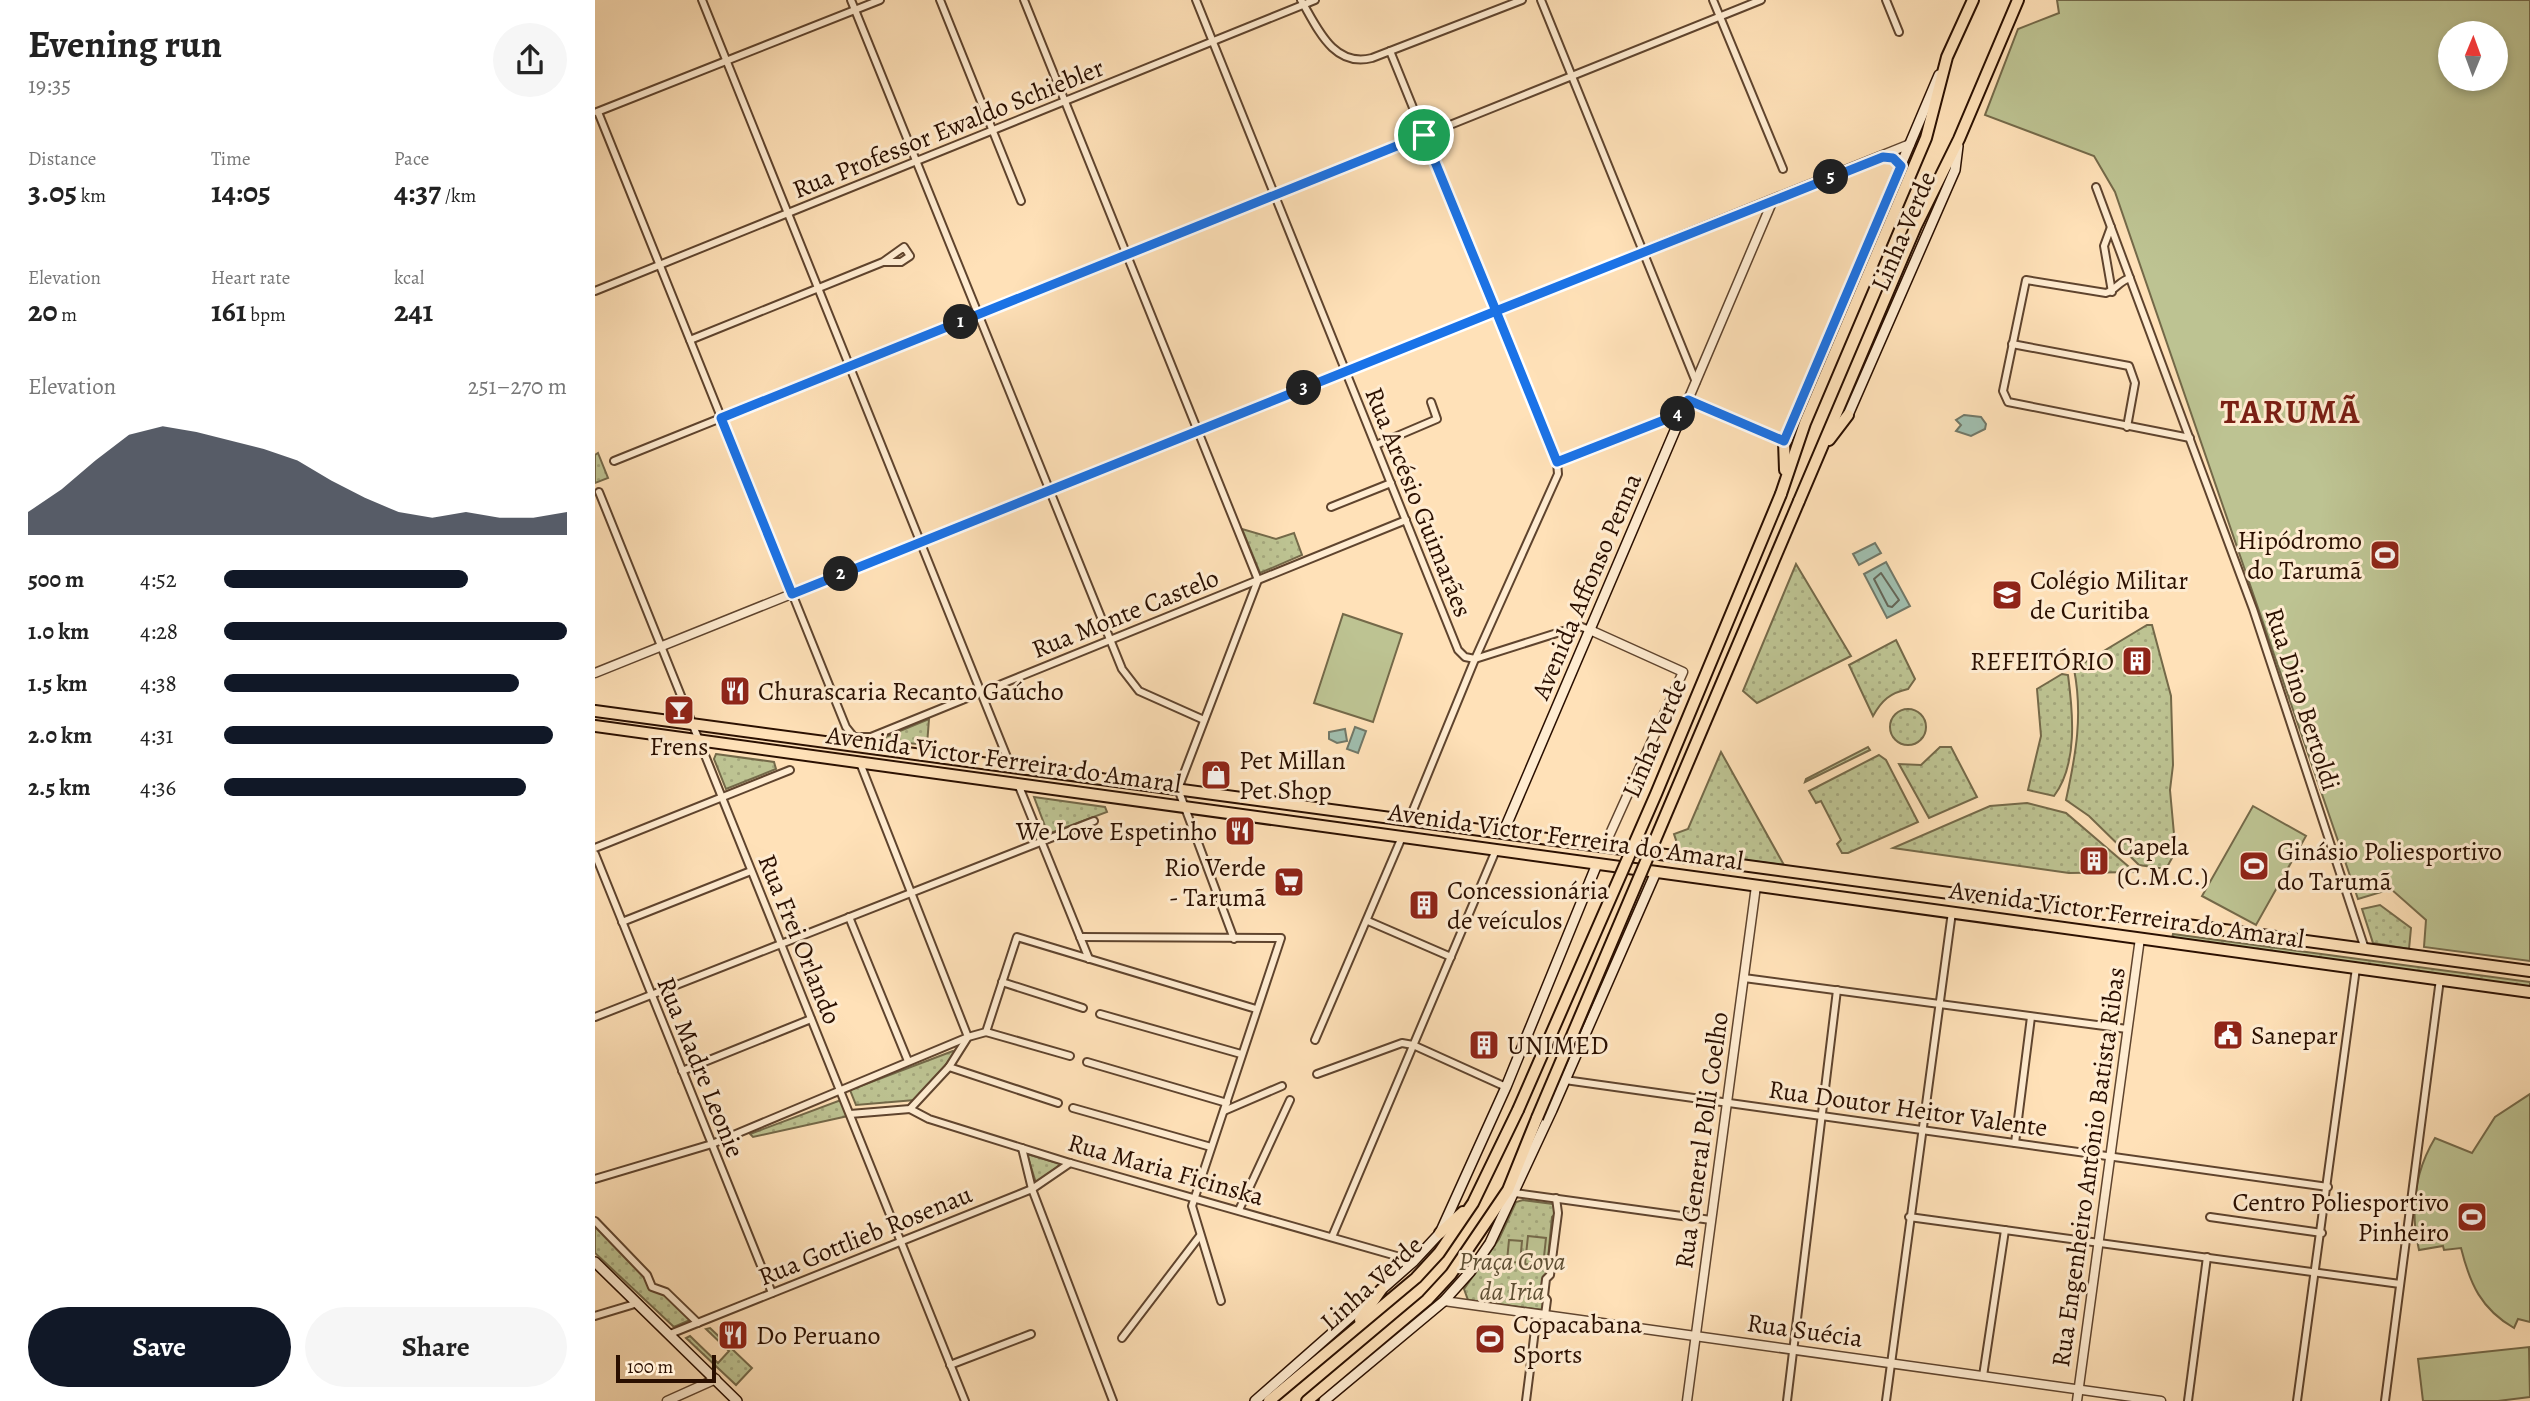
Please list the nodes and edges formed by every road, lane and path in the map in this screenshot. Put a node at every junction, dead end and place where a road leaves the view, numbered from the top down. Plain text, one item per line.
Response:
1 (702, 0) edge
2 (852, 0) edge
3 (880, 0) edge
4 (940, 0) edge
5 (1024, 0) edge
6 (1196, 0) edge
7 (1315, 0) edge
8 (1522, 0) edge
9 (1541, 0) edge
10 (1713, 0) edge
11 (1761, 0) edge
12 (1886, 0) edge
13 (1973, 0) edge
14 (2018, 0) edge
15 (1302, 2) edge
16 (1508, 2) edge
17 (855, 10) junction
18 (1720, 17) junction
19 (1899, 32) dead end
20 (1213, 42) junction
21 (1390, 51) junction
22 (1947, 57) junction
23 (726, 61) junction
24 (1572, 76) junction
25 (1065, 101) junction
26 (596, 113) edge
27 (992, 131) junction
28 (1424, 135) junction
29 (1959, 139) junction
30 (1910, 144) junction
31 (1883, 157) junction
32 (916, 161) junction
33 (1783, 169) dead end
34 (1899, 170) junction
35 (2096, 187) dead end
36 (1275, 195) junction
37 (1773, 200) junction
38 (1021, 201) dead end
39 (787, 213) junction
40 (2111, 227) junction
41 (1642, 253) junction
42 (1127, 255) junction
43 (883, 262) dead end
44 (659, 265) junction
45 (2130, 278) junction
46 (818, 288) junction
47 (595, 291) edge
48 (2112, 292) junction
49 (1496, 311) junction
50 (978, 315) junction
51 (690, 340) junction
52 (2012, 344) junction
53 (849, 366) junction
54 (1346, 372) junction
55 (1696, 382) junction
56 (1688, 400) junction
57 (1431, 402) dead end
58 (1682, 413) junction
59 (1848, 415) joint
60 (721, 418) junction
61 (2127, 427) junction
62 (1198, 431) junction
63 (2190, 438) junction
64 (1784, 441) junction
65 (1376, 445) junction
66 (1819, 454) junction
67 (614, 461) dead end
68 (1557, 462) junction
69 (1786, 478) junction
70 (1391, 483) junction
71 (1049, 491) junction
72 (599, 492) dead end
73 (1331, 507) dead end
74 (1406, 520) junction
75 (921, 542) junction
76 (1258, 580) junction
77 (792, 594) junction
78 (1590, 630) junction
79 (1110, 640) junction
80 (661, 647) junction
81 (1475, 659) junction
82 (595, 673) edge
83 (981, 691) junction
84 (595, 711) edge
85 (1204, 720) junction
86 (692, 724) junction
87 (595, 726) edge
88 (699, 740) junction
89 (859, 762) junction
90 (1011, 767) junction
91 (790, 770) dead end
92 (1018, 784) junction
93 (1178, 789) junction
94 (721, 796) junction
95 (1182, 806) junction
96 (1409, 820) junction
97 (1094, 821) dead end
98 (1503, 833) junction
99 (1402, 837) junction
100 (1041, 841) junction
101 (1604, 846) junction
102 (595, 848) edge
103 (1496, 850) junction
104 (595, 854) edge
105 (1597, 864) junction
106 (751, 871) junction
107 (1656, 872) junction
108 (1756, 886) junction
109 (911, 892) junction
110 (2079, 911) junction
111 (1952, 912) junction
112 (2108, 915) junction
113 (849, 917) junction
114 (1368, 921) junction
115 (622, 922) junction
116 (2076, 930) junction
117 (2104, 933) junction
118 (1080, 937) junction
119 (2140, 938) junction
120 (1234, 939) junction
121 (781, 945) junction
122 (2365, 949) junction
123 (1451, 957) junction
124 (1089, 959) junction
125 (2356, 968) junction
126 (2530, 971) edge
127 (1744, 978) junction
128 (2439, 979) junction
129 (1002, 982) junction
130 (1837, 990) junction
131 (2530, 992) edge
132 (652, 995) junction
133 (1939, 1004) junction
134 (1083, 1008) dead end
135 (1256, 1009) junction
136 (1100, 1014) dead end
137 (595, 1017) edge
138 (2031, 1017) junction
139 (811, 1019) junction
140 (2127, 1029) junction
141 (986, 1032) junction
142 (968, 1037) junction
143 (1315, 1040) dead end
144 (1413, 1045) junction
145 (1241, 1054) junction
146 (1070, 1056) dead end
147 (908, 1061) junction
148 (1087, 1062) dead end
149 (949, 1067) junction
150 (682, 1071) junction
151 (1317, 1074) dead end
152 (1565, 1080) junction
153 (1282, 1086) dead end
154 (1506, 1087) junction
155 (840, 1091) junction
156 (1290, 1100) dead end
157 (1727, 1102) junction
158 (1058, 1103) dead end
159 (1227, 1103) junction
160 (1073, 1108) dead end
161 (910, 1110) junction
162 (1224, 1111) junction
163 (849, 1114) junction
164 (1822, 1115) junction
165 (1922, 1128) junction
166 (2015, 1143) junction
167 (712, 1144) junction
168 (1211, 1147) junction
169 (1022, 1148) junction
170 (2110, 1155) junction
171 (1070, 1163) junction
172 (595, 1180) edge
173 (2328, 1187) junction
174 (1032, 1189) junction
175 (1515, 1193) junction
176 (1195, 1198) junction
177 (1556, 1198) junction
178 (1473, 1203) junction
179 (1239, 1210) junction
180 (1909, 1217) junction
181 (2210, 1217) dead end
182 (1711, 1220) junction
183 (595, 1221) edge
184 (2005, 1230) junction
185 (1440, 1233) junction
186 (2322, 1233) junction
187 (1199, 1237) junction
188 (1332, 1237) junction
189 (901, 1241) junction
190 (2099, 1242) junction
191 (2207, 1257) junction
192 (1414, 1261) junction
193 (595, 1262) edge
194 (2316, 1273) junction
195 (2400, 1284) junction
196 (1381, 1290) junction
197 (772, 1293) junction
198 (1221, 1301) dead end
199 (1444, 1301) junction
200 (638, 1303) junction
201 (1541, 1315) junction
202 (595, 1317) edge
203 (698, 1323) junction
204 (1352, 1332) junction
205 (670, 1334) junction
206 (1031, 1334) dead end
207 (1696, 1337) junction
208 (1122, 1338) dead end
209 (1795, 1349) junction
210 (1891, 1363) junction
211 (950, 1365) junction
212 (1983, 1376) junction
213 (716, 1379) junction
214 (2079, 1390) junction
215 (667, 1401) edge
216 (737, 1401) edge
217 (965, 1401) edge
218 (1113, 1401) edge
219 (1255, 1401) edge
220 (1269, 1401) edge
221 (1307, 1401) edge
222 (1324, 1401) edge
223 (1526, 1401) edge
224 (1687, 1401) edge
225 (1787, 1401) edge
226 (1886, 1401) edge
227 (2077, 1401) edge
228 (2161, 1401) edge
229 (2188, 1401) edge
230 (2297, 1401) edge
231 (2385, 1401) edge

1 - 23 street
2 - 17 street
3 - 17 street
4 - 27 street
5 - 25 street
6 - 20 street, Rua Arcésio Guimarães
7 - 15 street, Rua Professor Ewaldo Schiebler
8 - 16 street
9 - 24 street
10 - 18 street
11 - 18 street
12 - 19 street
13 - 22 highway, Linha Verde
14 - 29 highway, Linha Verde
15 - 20 street, Rua Professor Ewaldo Schiebler
15 - 21 street
16 - 21 street
17 - 23 street
17 - 32 street
18 - 24 street
18 - 33 street
20 - 25 street, Rua Professor Ewaldo Schiebler
20 - 36 street, Rua Arcésio Guimarães
21 - 28 street
22 - 30 main road, Linha Verde
22 - 69 highway, Linha Verde
23 - 26 street
23 - 39 street
24 - 28 street
24 - 41 street
25 - 27 street, Rua Professor Ewaldo Schiebler
25 - 42 street
26 - 44 street
27 - 32 street, Rua Professor Ewaldo Schiebler
27 - 38 street
28 - 36 street
28 - 49 street
29 - 59 main road, Linha Verde
29 - 66 highway, Linha Verde
30 - 31 street
30 - 34 main road, Linha Verde
31 - 34 street
31 - 37 street
32 - 39 street, Rua Professor Ewaldo Schiebler
32 - 50 street
34 - 64 main road, Linha Verde
35 - 40 street, Rua Dino Bertoldi
36 - 42 street
36 - 54 street, Rua Arcésio Guimarães
37 - 41 street
37 - 55 street, Avenida Affonso Penna
39 - 44 street, Rua Professor Ewaldo Schiebler
39 - 46 street
40 - 45 street, Rua Dino Bertoldi
40 - 48 street
41 - 49 street
41 - 55 street
42 - 50 street
42 - 62 street
43 - 46 street
44 - 47 street, Rua Professor Ewaldo Schiebler
44 - 51 street
45 - 48 street
45 - 63 street, Rua Dino Bertoldi
46 - 51 street
46 - 53 street
48 - 52 street
49 - 54 street
49 - 68 street
50 - 53 street
50 - 71 street
51 - 60 street
52 - 61 street
52 - 61 street
53 - 60 street
53 - 75 street
54 - 62 street
54 - 65 street, Rua Arcésio Guimarães
55 - 56 street, Avenida Affonso Penna
56 - 58 main road, Avenida Affonso Penna
56 - 64 main road
57 - 65 street
58 - 68 street
58 - 78 main road, Avenida Affonso Penna
59 - 66 highway
60 - 67 street
60 - 77 street
61 - 63 street
62 - 71 street
62 - 76 street
63 - 122 street, Rua Dino Bertoldi
64 - 69 highway
65 - 70 street, Rua Arcésio Guimarães
66 - 221 highway, Linha Verde, bridge
68 - 81 street
69 - 178 highway, Linha Verde, bridge
70 - 73 street
70 - 74 street, Rua Arcésio Guimarães
71 - 75 street
71 - 79 street
72 - 80 street, Rua Frei Orlando
74 - 76 street, Rua Monte Castelo
74 - 81 street, Rua Arcésio Guimarães
75 - 77 street
75 - 83 street
76 - 79 street, Rua Monte Castelo
76 - 85 street
77 - 80 street
77 - 83 street, Rua Monte Castelo
78 - 81 street
78 - 98 main road, Avenida Affonso Penna
78 - 101 street, Linha Verde
79 - 83 street, Rua Monte Castelo
79 - 85 street
80 - 82 street
80 - 86 street, Rua Frei Orlando
81 - 96 street
83 - 90 street
84 - 86 highway, Avenida Victor Ferreira do Amaral
85 - 93 street
86 - 88 street, Rua Frei Orlando
86 - 90 highway, Avenida Victor Ferreira do Amaral
87 - 88 highway, Avenida Victor Ferreira do Amaral
88 - 89 highway, Avenida Victor Ferreira do Amaral
88 - 94 street, Rua Frei Orlando
89 - 92 highway, Avenida Victor Ferreira do Amaral
89 - 109 street
90 - 93 highway, Avenida Victor Ferreira do Amaral
91 - 94 street
92 - 95 highway, Avenida Victor Ferreira do Amaral
92 - 100 street
93 - 95 street
93 - 96 highway, Avenida Victor Ferreira do Amaral
94 - 102 street
94 - 106 street, Rua Frei Orlando
95 - 99 highway, Avenida Victor Ferreira do Amaral
95 - 120 street
96 - 98 highway, Avenida Victor Ferreira do Amaral
97 - 100 street
98 - 101 highway, Avenida Victor Ferreira do Amaral
99 - 103 highway, Avenida Victor Ferreira do Amaral
99 - 114 street
100 - 109 street
100 - 118 street
101 - 110 highway, Avenida Victor Ferreira do Amaral
103 - 105 highway, Avenida Victor Ferreira do Amaral
103 - 123 street
104 - 115 street, Rua Madre Leonie
105 - 107 highway, Avenida Victor Ferreira do Amaral
105 - 154 main road, Linha Verde
106 - 115 street
106 - 121 street, Rua Frei Orlando
107 - 108 highway, Avenida Victor Ferreira do Amaral
107 - 152 main road
108 - 111 highway, Avenida Victor Ferreira do Amaral
108 - 127 street, Rua General Polli Coelho
109 - 113 street
109 - 142 street
110 - 112 highway, Avenida Victor Ferreira do Amaral
110 - 116 highway
111 - 116 highway, Avenida Victor Ferreira do Amaral
111 - 133 street
112 - 117 highway
112 - 122 highway, Avenida Victor Ferreira do Amaral
113 - 121 street
113 - 147 street
114 - 123 street
114 - 143 street
115 - 132 street, Rua Madre Leonie
116 - 117 highway, Avenida Victor Ferreira do Amaral
117 - 119 highway, Avenida Victor Ferreira do Amaral
118 - 120 street
118 - 124 street
119 - 125 highway, Avenida Victor Ferreira do Amaral
119 - 140 street, Rua Engenheiro Antônio Batista Ribas
120 - 135 street
121 - 132 street
121 - 139 street, Rua Frei Orlando
122 - 126 highway, Avenida Victor Ferreira do Amaral
123 - 144 street
124 - 129 street
124 - 135 street
125 - 128 highway, Avenida Victor Ferreira do Amaral
125 - 173 street
127 - 130 street
127 - 157 street, Rua General Polli Coelho
128 - 131 highway, Avenida Victor Ferreira do Amaral
128 - 195 street
129 - 134 street
129 - 141 street
130 - 133 street
130 - 164 street
132 - 137 street
132 - 150 street, Rua Madre Leonie
133 - 138 street
133 - 165 street
135 - 145 street
136 - 145 street
138 - 140 street
138 - 166 street
139 - 150 street
139 - 155 street, Rua Frei Orlando
140 - 170 street, Rua Engenheiro Antônio Batista Ribas
141 - 142 street
141 - 146 street
142 - 147 street
142 - 149 street
144 - 151 street
144 - 154 street
144 - 188 street
145 - 159 street
147 - 155 street
148 - 159 street
149 - 158 street
149 - 161 street
150 - 167 street, Rua Madre Leonie
152 - 157 street, Rua Doutor Heitor Valente
152 - 175 main road
153 - 162 street
154 - 185 main road, Linha Verde
155 - 163 street, Rua Frei Orlando
155 - 167 street
156 - 179 street
157 - 164 street, Rua Doutor Heitor Valente
157 - 182 street, Rua General Polli Coelho
159 - 162 street
160 - 168 street
161 - 163 street
161 - 169 street, Rua Maria Ficinska
162 - 168 street
163 - 189 street, Rua Frei Orlando
164 - 165 street, Rua Doutor Heitor Valente
164 - 209 street
165 - 166 street, Rua Doutor Heitor Valente
165 - 180 street
166 - 170 street, Rua Doutor Heitor Valente
167 - 172 street
167 - 197 street, Rua Madre Leonie
168 - 176 street
169 - 171 street, Rua Maria Ficinska
169 - 174 street
170 - 173 street, Rua Doutor Heitor Valente
170 - 190 street, Rua Engenheiro Antônio Batista Ribas
171 - 174 street, Rua Gottlieb Rosenau
171 - 176 street, Rua Maria Ficinska
173 - 186 street
174 - 189 street, Rua Gottlieb Rosenau
174 - 218 street
175 - 177 street
175 - 199 main road
176 - 179 street, Rua Maria Ficinska
176 - 187 street
177 - 182 street
177 - 201 street
178 - 185 highway
178 - 204 highway, Linha Verde
179 - 188 street, Rua Maria Ficinska
180 - 184 street
180 - 210 street
181 - 186 street
182 - 207 street, Rua General Polli Coelho
183 - 203 street
184 - 190 street
184 - 212 street
185 - 192 main road, Linha Verde
186 - 194 street
187 - 198 street
187 - 208 street
188 - 192 street, Rua Maria Ficinska
189 - 197 street, Rua Gottlieb Rosenau
189 - 211 street, Rua Frei Orlando
190 - 191 street
190 - 214 street, Rua Engenheiro Antônio Batista Ribas
191 - 194 street
191 - 229 street
192 - 196 main road, Linha Verde
193 - 200 main road
194 - 195 street
194 - 230 street
195 - 231 street
196 - 204 highway
196 - 219 main road, Linha Verde
197 - 203 street, Rua Gottlieb Rosenau
199 - 201 street, Rua Suécia
199 - 222 main road
200 - 202 street
200 - 205 main road
201 - 207 street, Rua Suécia
201 - 223 street
203 - 205 street, Rua Gottlieb Rosenau
204 - 220 highway, Linha Verde
205 - 213 main road
206 - 211 street
207 - 209 street, Rua Suécia
207 - 224 street, Rua General Polli Coelho
209 - 210 street, Rua Suécia
209 - 225 street
210 - 212 street, Rua Suécia
210 - 226 street
211 - 217 street, Rua Frei Orlando
212 - 214 street, Rua Suécia
213 - 215 street
213 - 216 main road
214 - 227 street, Rua Engenheiro Antônio Batista Ribas
214 - 228 street, Rua Suécia

